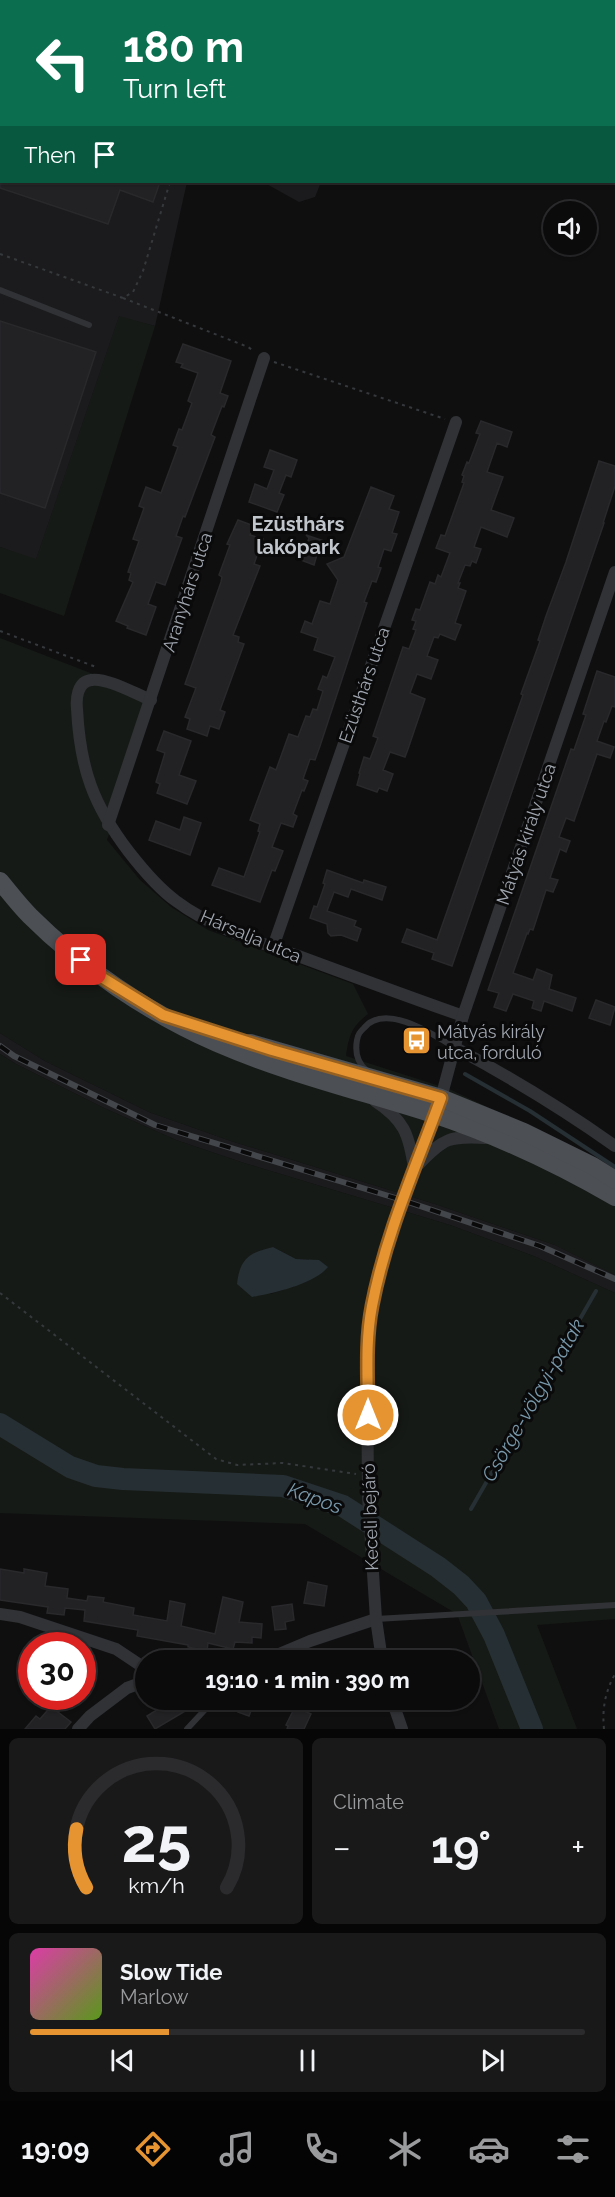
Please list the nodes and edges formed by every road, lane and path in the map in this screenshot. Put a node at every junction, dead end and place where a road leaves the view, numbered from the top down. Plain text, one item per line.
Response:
1 (170, 183) edge
2 (0, 254) edge
3 (0, 290) edge
4 (123, 298) junction
5 (90, 325) dead end
6 (264, 358) junction
7 (456, 422) joint
8 (615, 572) edge
9 (612, 589) edge
10 (0, 631) edge
11 (99, 668) dead end
12 (151, 700) junction
13 (108, 825) junction
14 (0, 881) edge
15 (273, 947) junction
16 (463, 1016) junction
17 (454, 1047) junction
18 (370, 1087) junction
19 (438, 1107) junction
20 (494, 1138) junction
21 (615, 1146) edge
22 (414, 1169) junction
23 (615, 1180) edge
24 (615, 1197) edge
25 (0, 1293) edge
26 (368, 1476) junction
27 (615, 1605) edge
28 (0, 1614) edge
29 (376, 1619) junction
30 (289, 1650) edge
31 (381, 1650) edge
32 (135, 1662) edge
33 (615, 1674) edge
34 (135, 1685) edge
35 (205, 1710) edge
36 (395, 1710) edge
37 (78, 1729) edge
38 (187, 1729) edge
39 (402, 1729) edge
40 (604, 1729) edge

1 - 4 path
2 - 4 path
3 - 5 lane
4 - 6 path
6 - 7 path
6 - 12 street, Aranyhárs utca
7 - 15 street, Ezüsthárs utca
8 - 9 street, Mátyás király utca
9 - 16 street, Mátyás király utca
10 - 11 path
12 - 13 street, Aranyhárs utca
12 - 13 street, Hársalja utca
13 - 15 street, Hársalja utca
14 - 18 main road
15 - 16 street, Hársalja utca
16 - 17 street, Mátyás király utca
17 - 18 lane
17 - 19 street, Mátyás király utca
17 - 21 street
18 - 19 main road
18 - 22 street
19 - 20 main road
19 - 22 street, Keceli bejáró
19 - 23 main road
20 - 22 street
20 - 24 main road
22 - 26 street, Keceli bejáró
25 - 26 path
26 - 29 street, Keceli bejáró
27 - 29 lane
28 - 32 street
29 - 30 street
29 - 31 street, Keceli bejáró
33 - 40 path
34 - 37 street
35 - 38 lane
36 - 39 street

